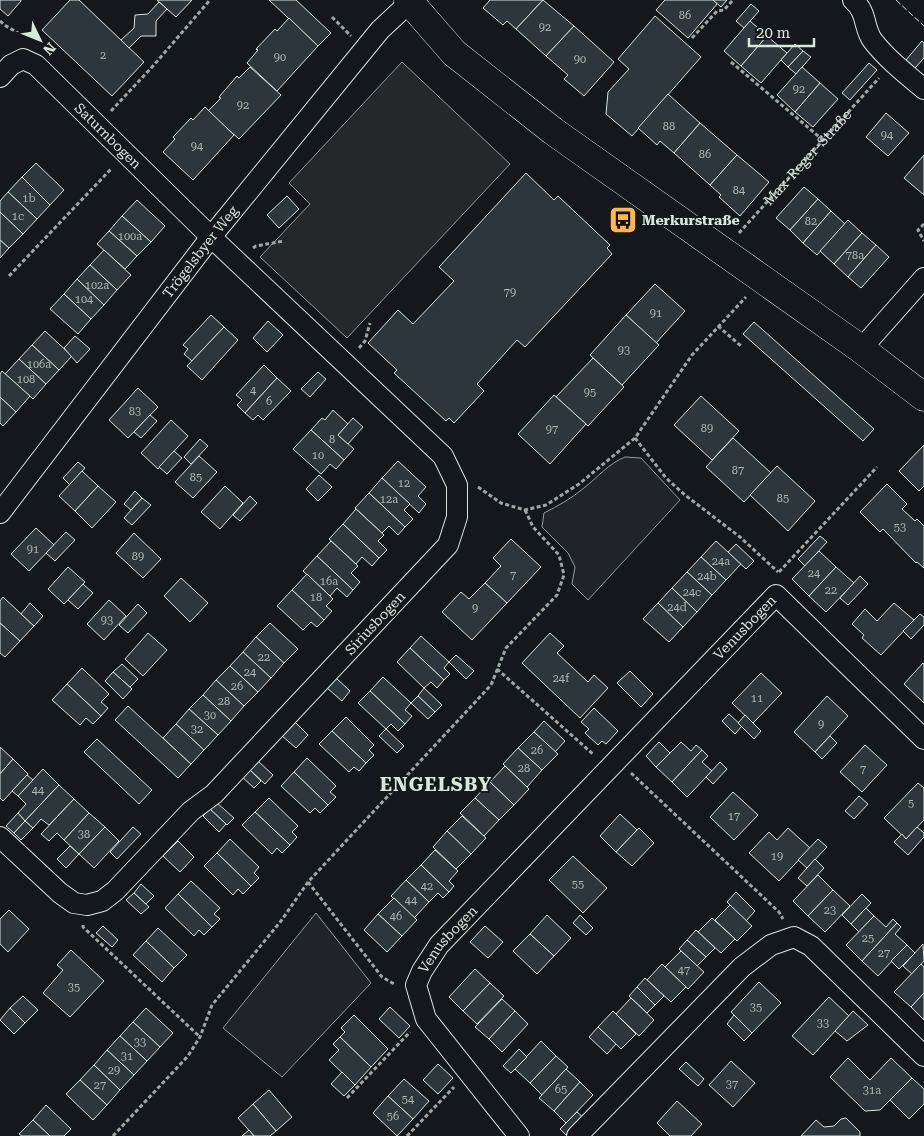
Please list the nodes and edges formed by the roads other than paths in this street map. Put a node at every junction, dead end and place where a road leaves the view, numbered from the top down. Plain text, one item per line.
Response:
1 (853, 0) edge
2 (408, 1) edge
3 (0, 77) edge
4 (924, 89) edge
5 (211, 237) junction
6 (924, 278) edge
7 (861, 349) junction
8 (924, 397) edge
9 (0, 514) edge
10 (924, 739) edge
11 (0, 837) edge
12 (924, 1056) edge
13 (519, 1136) edge
14 (577, 1136) edge

1 - 4 street
2 - 5 street, Trögelsbyer Weg
2 - 7 street
3 - 5 street, Saturnbogen
5 - 9 street, Trögelsbyer Weg
5 - 11 street, Siriusbogen
6 - 7 street
7 - 8 street
10 - 13 street, Venusbogen
12 - 14 street

